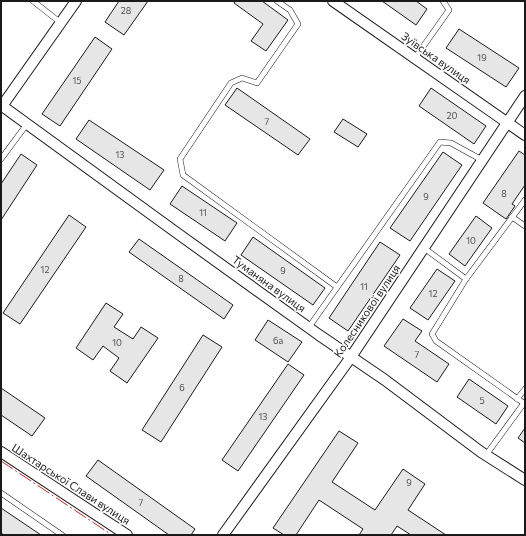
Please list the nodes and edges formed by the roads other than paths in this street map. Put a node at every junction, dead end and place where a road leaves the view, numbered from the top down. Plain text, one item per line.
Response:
1 (32, 1) edge
2 (76, 1) edge
3 (277, 1) edge
4 (333, 1) edge
5 (444, 1) edge
6 (61, 23) junction
7 (415, 58) junction
8 (525, 96) edge
9 (2, 106) edge
10 (507, 123) junction
11 (27, 124) junction
12 (525, 135) edge
13 (1, 159) edge
14 (482, 160) junction
15 (525, 200) edge
16 (512, 217) junction
17 (525, 226) edge
18 (424, 248) junction
19 (466, 278) junction
20 (337, 287) junction
21 (308, 327) junction
22 (351, 357) junction
23 (525, 389) edge
24 (518, 399) junction
25 (524, 404) edge
26 (1, 452) edge
27 (486, 456) junction
28 (525, 480) edge
29 (1, 493) edge
30 (62, 535) edge
31 (127, 535) edge
32 (223, 535) edge

1 - 6 lane
2 - 6 street
3 - 20 lane
4 - 7 street, Зуївська вулиця
5 - 7 lane
6 - 9 street
7 - 10 street, Зуївська вулиця
8 - 10 street, Колесникової вулиця
9 - 11 street, Туманяна вулиця
10 - 12 street, Зуївська вулиця
10 - 14 street, Колесникової вулиця
11 - 13 lane
11 - 21 street, Туманяна вулиця
14 - 18 street, Колесникової вулиця
14 - 20 lane
15 - 16 lane
16 - 17 lane
16 - 19 lane
18 - 19 lane
18 - 22 street, Колесникової вулиця
19 - 24 lane
20 - 21 lane
21 - 22 street, Туманяна вулиця
22 - 27 street, Туманяна вулиця
22 - 32 street, Колесникової вулиця
23 - 24 lane
24 - 25 lane
25 - 27 lane
26 - 31 street, Шахтарської Слави вулиця
27 - 28 street, Туманяна вулиця
29 - 30 lane

